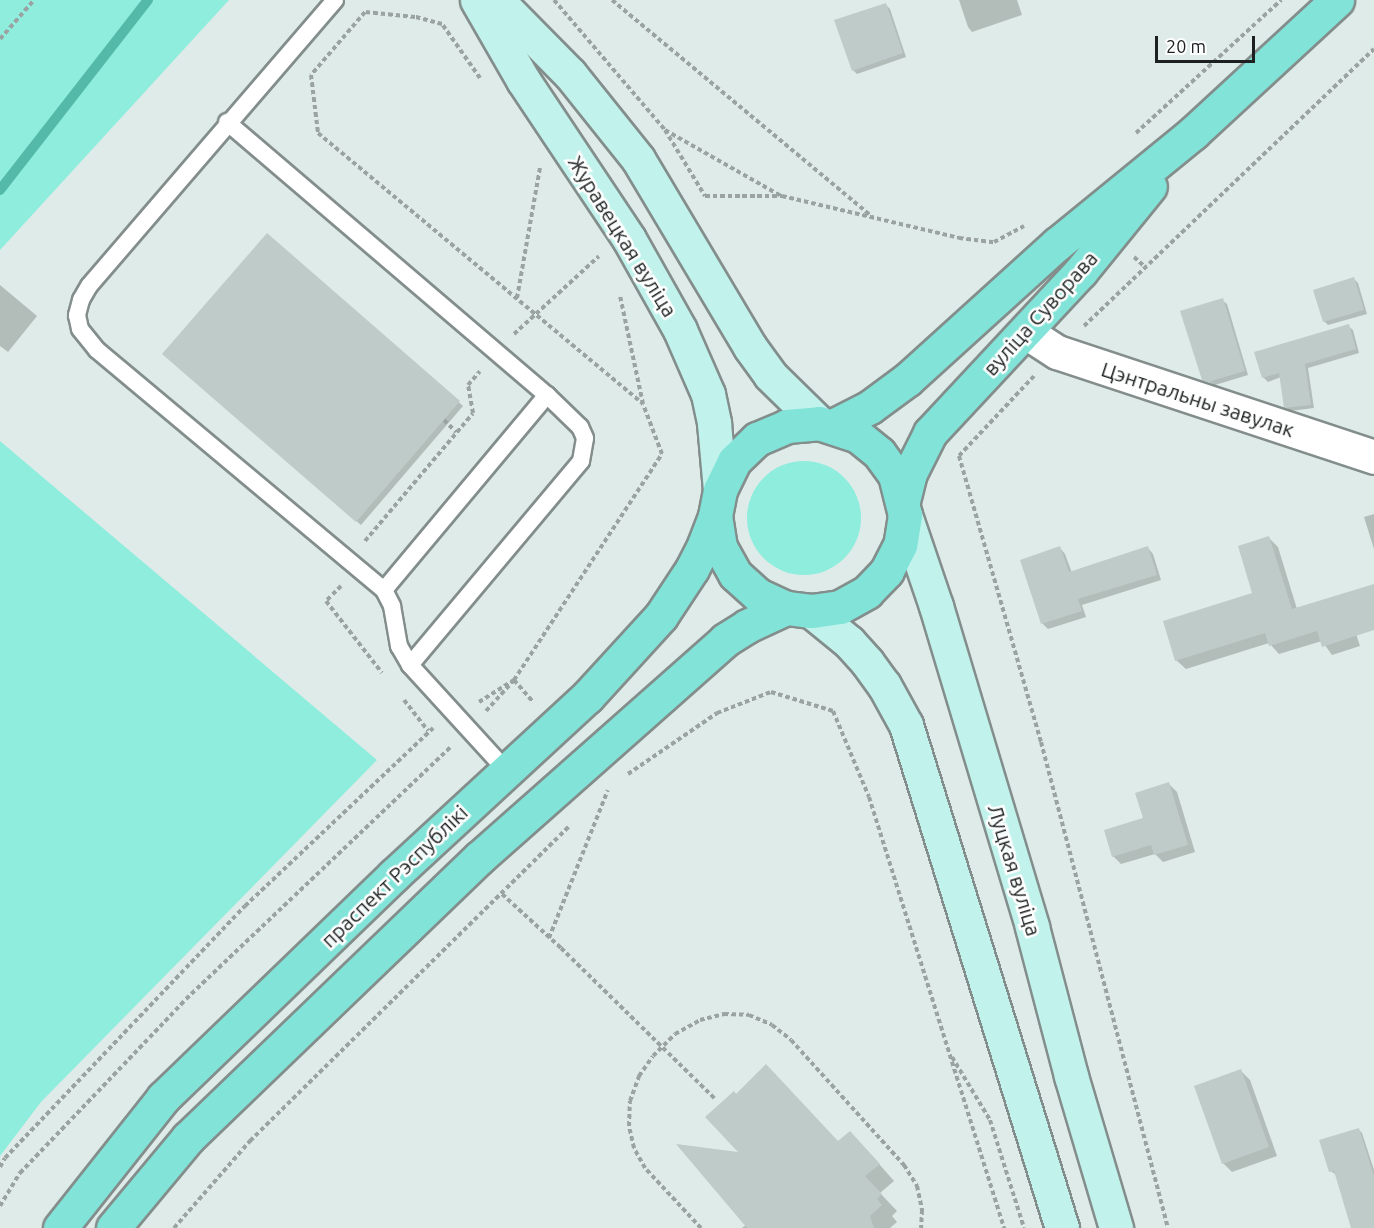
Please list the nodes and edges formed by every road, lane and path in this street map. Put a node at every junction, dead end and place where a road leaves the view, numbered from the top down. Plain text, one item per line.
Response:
1 (34, 0) edge
2 (335, 0) edge
3 (477, 0) edge
4 (497, 0) edge
5 (612, 0) edge
6 (1281, 0) edge
7 (1337, 0) edge
8 (0, 39) edge
9 (1374, 49) edge
10 (483, 81) dead end
11 (227, 122) junction
12 (665, 130) dead end
13 (1192, 133) junction
14 (1130, 139) dead end
15 (533, 159) dead end
16 (540, 168) junction
17 (546, 178) dead end
18 (705, 195) dead end
19 (782, 196) junction
20 (873, 218) junction
21 (1033, 221) dead end
22 (593, 246) dead end
23 (604, 266) dead end
24 (615, 286) dead end
25 (517, 299) junction
26 (1026, 332) junction
27 (1057, 352) junction
28 (547, 394) junction
29 (643, 404) junction
30 (444, 420) dead end
31 (826, 424) junction
32 (456, 433) dead end
33 (1374, 457) edge
34 (718, 503) junction
35 (904, 508) junction
36 (384, 590) junction
37 (799, 610) junction
38 (410, 665) junction
39 (514, 680) junction
40 (540, 709) dead end
41 (456, 715) junction
42 (469, 730) junction
43 (506, 770) junction
44 (620, 780) dead end
45 (601, 795) dead end
46 (576, 820) dead end
47 (501, 893) junction
48 (549, 938) junction
49 (662, 1047) junction
50 (948, 1051) junction
51 (715, 1100) dead end
52 (0, 1167) edge
53 (0, 1206) edge
54 (60, 1228) edge
55 (113, 1228) edge
56 (174, 1228) edge
57 (701, 1228) edge
58 (921, 1228) edge
59 (1004, 1228) edge
60 (1024, 1228) edge
61 (1062, 1228) edge
62 (1116, 1228) edge
63 (1168, 1228) edge

1 - 8 path
2 - 11 lane
3 - 34 street, Журавецкая вуліца
4 - 31 street
5 - 20 path
6 - 14 path
7 - 13 main road, вуліца Суворава
9 - 27 path
10 - 25 path
11 - 28 lane
11 - 36 lane
12 - 19 path
13 - 26 main road, вуліца Суворава
13 - 31 main road, вуліца Суворава
15 - 16 path
16 - 17 path
16 - 25 path
18 - 19 path
19 - 20 path
20 - 21 path
22 - 23 path
24 - 29 path
25 - 29 path
26 - 27 street, Цэнтральны завулак
26 - 35 main road, вуліца Суворава
27 - 33 street, Цэнтральны завулак
27 - 63 path
28 - 36 lane
28 - 38 lane
29 - 39 path
30 - 32 path
31 - 34 main road, праспект Рэспублікі
31 - 35 main road, праспект Рэспублікі
34 - 37 main road
34 - 43 main road, праспект Рэспублікі
35 - 37 main road, праспект Рэспублікі
35 - 62 street, Луцкая вуліца
36 - 38 lane
37 - 55 main road, праспект Рэспублікі
37 - 61 street
38 - 41 lane
39 - 40 path
39 - 41 path
39 - 42 path
41 - 42 lane
41 - 52 path
42 - 43 lane
42 - 53 path
43 - 54 main road, праспект Рэспублікі
44 - 50 path
45 - 48 path
46 - 47 path
47 - 48 path
47 - 56 path
48 - 49 path
49 - 51 path
49 - 57 path
49 - 58 path
50 - 59 path
50 - 60 path

